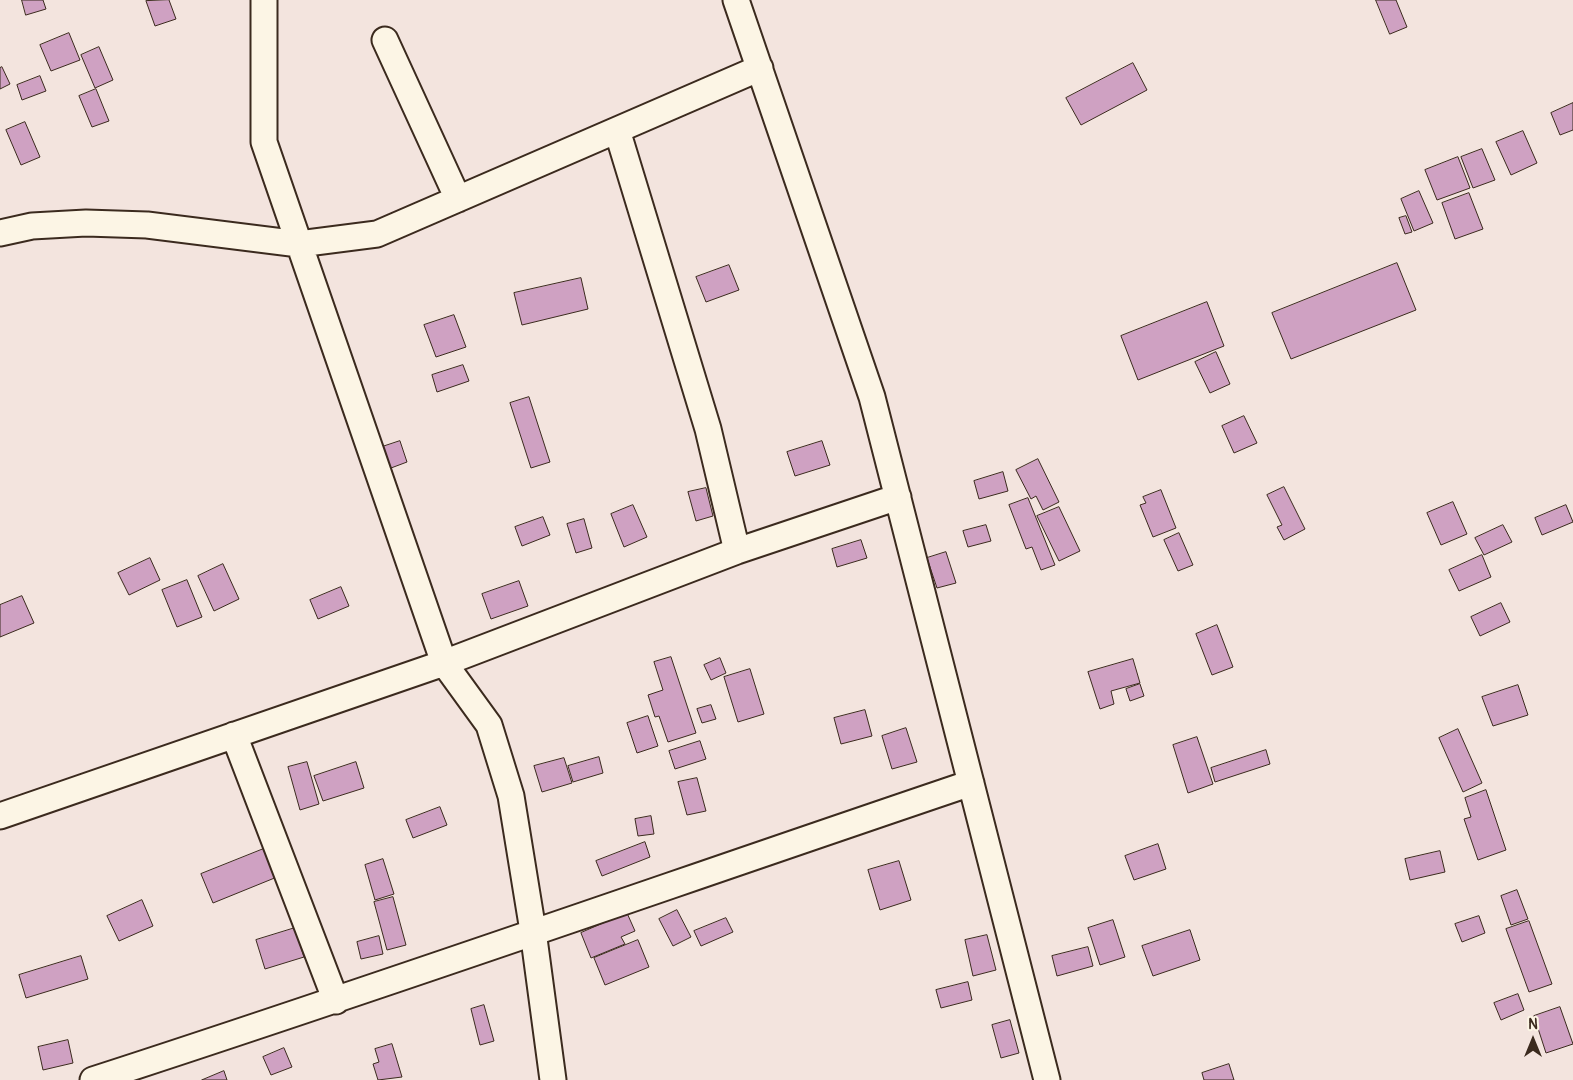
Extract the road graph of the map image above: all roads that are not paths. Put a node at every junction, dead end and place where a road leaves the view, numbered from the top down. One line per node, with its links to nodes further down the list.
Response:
1 (264, 0): 8 (street)
2 (736, 0): 4 (street)
3 (385, 40): 6 (street)
4 (760, 68): 5 (street); 9 (street)
5 (618, 130): 6 (street); 10 (street)
6 (458, 199): 8 (street)
7 (0, 233): 8 (street)
8 (299, 244): 11 (street)
9 (898, 497): 10 (street); 13 (street)
10 (737, 551): 11 (street)
11 (444, 663): 12 (street); 15 (street)
12 (234, 735): 14 (street); 16 (street)
13 (971, 783): 15 (street); 19 (street)
14 (0, 816)
15 (533, 931): 16 (street); 18 (street)
16 (336, 1001): 17 (street)
17 (93, 1080)
18 (553, 1080)
19 (1047, 1080)

